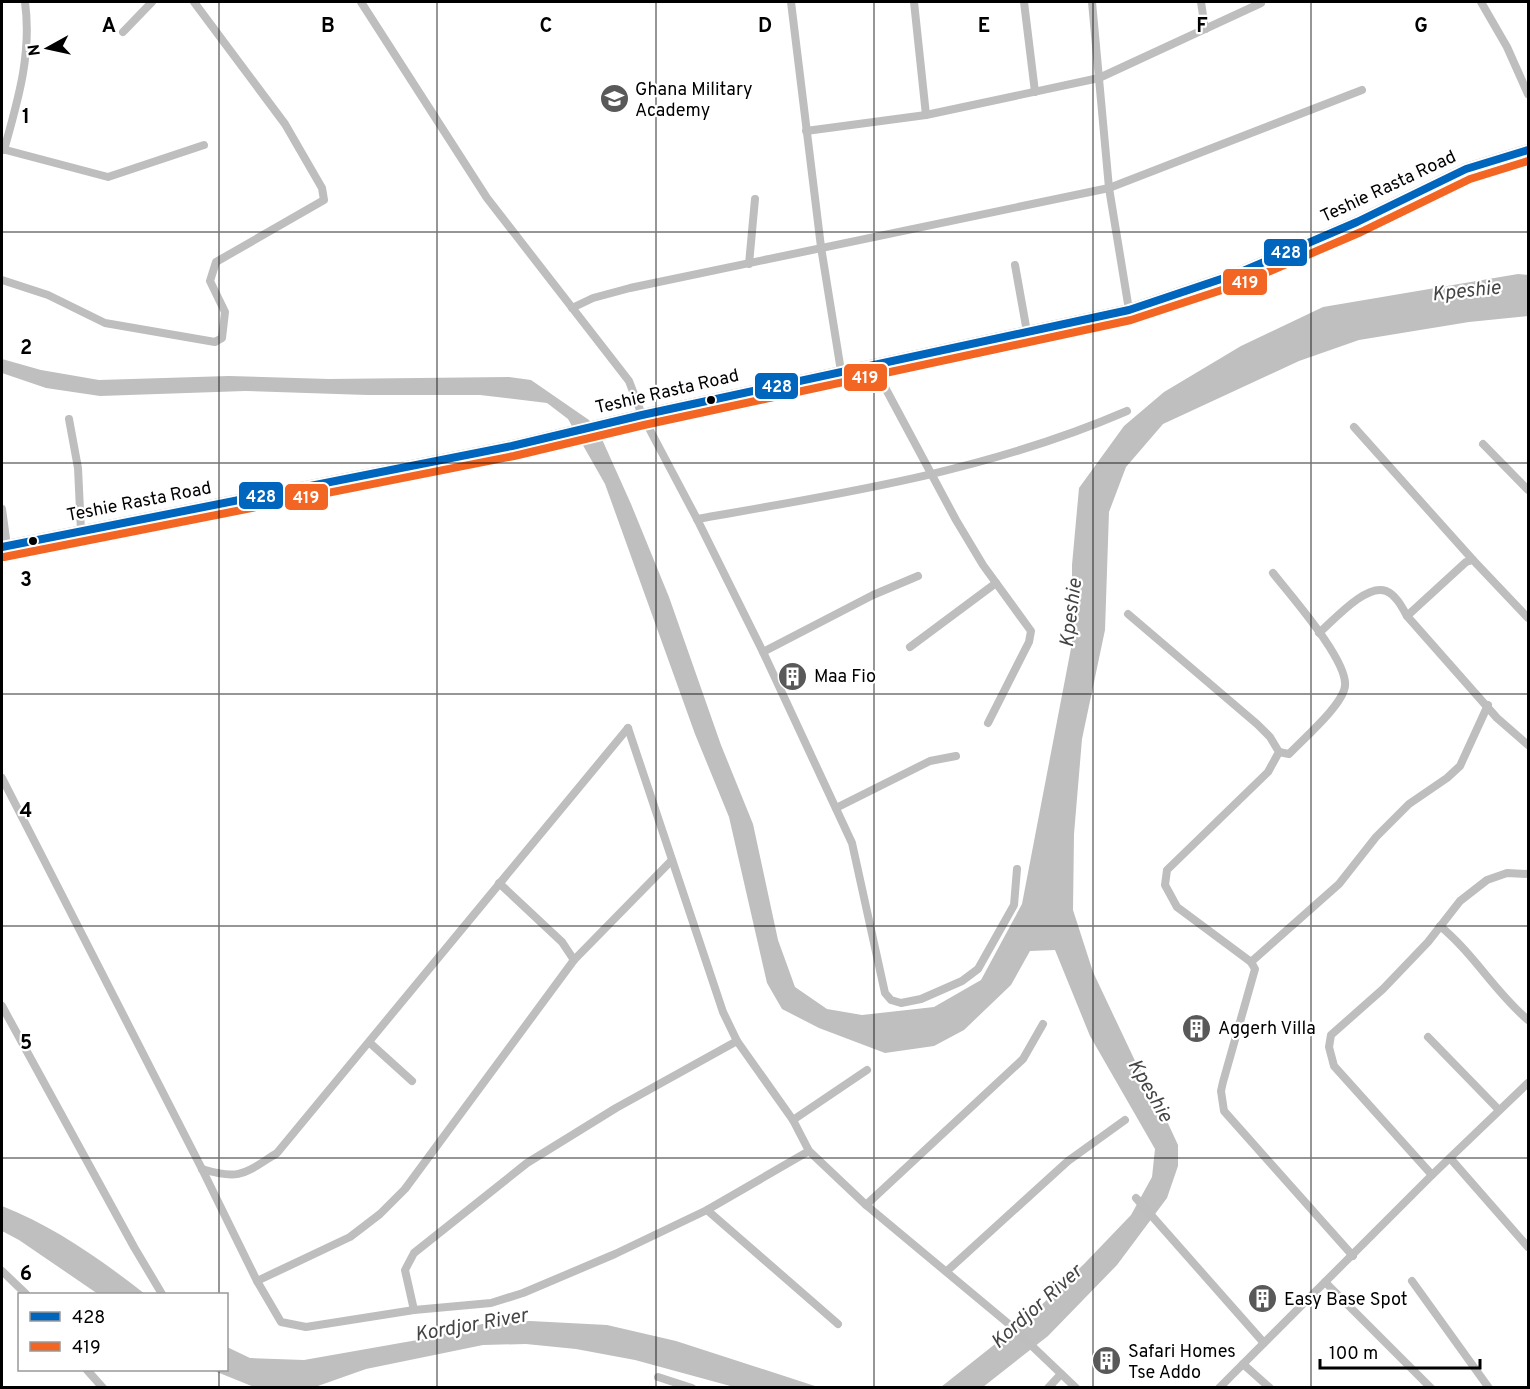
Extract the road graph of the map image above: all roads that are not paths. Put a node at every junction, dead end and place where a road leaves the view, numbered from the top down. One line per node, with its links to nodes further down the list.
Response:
1 (25, 2): 21 (street)
2 (152, 2): 13 (street)
3 (194, 2): 28 (street)
4 (361, 2): 29 (street)
5 (791, 2): 19 (street)
6 (914, 2): 18 (street)
7 (1024, 2): 16 (street)
8 (1092, 2): 14 (street)
9 (1201, 2): 12 (street)
10 (1481, 2): 17 (street)
11 (1261, 3): 12 (street)
12 (1205, 28): 14 (street)
13 (123, 32)
14 (1099, 78): 16 (street); 23 (street)
15 (1362, 90): 23 (street)
16 (1035, 93): 18 (street)
17 (1528, 94)
18 (926, 115): 19 (street)
19 (806, 131): 25 (street)
20 (204, 145): 21 (street)
21 (3, 150)
22 (1528, 150): 30 (main road, Teshie Rasta Road)
23 (1109, 188): 25 (street); 30 (street)
24 (755, 199): 26 (street)
25 (821, 247): 26 (street); 33 (street)
26 (749, 264): 29 (street)
27 (1015, 265): 31 (street)
28 (2, 280)
29 (572, 308): 35 (street)
30 (1129, 310): 31 (main road, Teshie Rasta Road)
31 (1027, 332): 32 (main road, Teshie Rasta Road)
32 (873, 365): 33 (main road, Teshie Rasta Road); 39 (street)
33 (841, 371): 35 (main road, Teshie Rasta Road)
34 (1127, 411): 39 (street)
35 (642, 415): 42 (street); 43 (main road, Teshie Rasta Road)
36 (69, 419): 43 (street)
37 (1354, 427): 45 (street)
38 (1483, 444): 40 (street)
39 (930, 475): 42 (street); 48 (street)
40 (1528, 490)
41 (2, 509): 44 (street)
42 (697, 519): 54 (street)
43 (81, 531): 44 (main road, Teshie Rasta Road)
44 (4, 546)
45 (1473, 560): 50 (street); 51 (street)
46 (1273, 573): 52 (street)
47 (918, 576): 54 (street)
48 (996, 583): 53 (street); 56 (street)
49 (1128, 614): 58 (street)
50 (1407, 616): 52 (street); 55 (street)
51 (1528, 618)
52 (1319, 633): 58 (street)
53 (910, 647)
54 (763, 652): 61 (street)
55 (1488, 705): 57 (street); 68 (street)
56 (988, 723)
57 (1528, 746)
58 (1279, 752): 68 (street)
59 (956, 756): 61 (street)
60 (2, 781): 83 (street)
61 (836, 808): 63 (street)
62 (672, 860): 65 (street); 67 (street); 73 (street)
63 (1017, 870)
64 (1528, 874): 66 (street)
65 (499, 883): 67 (street); 74 (street)
66 (1440, 926): 70 (street); 84 (street)
67 (574, 960): 92 (street)
68 (1251, 962): 89 (street)
69 (2, 1006): 96 (street)
70 (1528, 1020)
71 (1043, 1024): 86 (street)
72 (1428, 1036): 78 (street)
73 (737, 1041): 79 (street); 97 (street)
74 (370, 1043): 76 (street); 83 (street)
75 (867, 1070): 79 (street)
76 (412, 1082)
77 (1528, 1083): 78 (street)
78 (1498, 1110): 82 (street)
79 (793, 1120): 81 (street)
80 (1125, 1120): 91 (street)
81 (809, 1151): 86 (street); 87 (street)
82 (1450, 1158): 84 (street); 88 (street)
83 (202, 1169): 92 (street)
84 (1432, 1175): 89 (street)
85 (1136, 1198): 99 (street)
86 (866, 1204): 91 (street)
87 (707, 1210): 97 (street); 98 (street)
88 (1528, 1247)
89 (1353, 1256): 94 (street)
90 (2, 1271): 95 (street)
91 (947, 1271): 102 (street)
92 (257, 1281): 97 (street)
93 (1412, 1281): 111 (street)
94 (1325, 1282): 99 (street); 110 (street)
95 (25, 1293)
96 (161, 1293)
97 (414, 1310)
98 (838, 1324)
99 (1264, 1343): 100 (street)
100 (1243, 1364): 108 (street); 109 (street)
101 (88, 1371): 104 (street)
102 (1061, 1374): 106 (street); 107 (street)
103 (658, 1377): 105 (street)
104 (103, 1388)
105 (692, 1388)
106 (1048, 1388)
107 (1076, 1388)
108 (1219, 1388)
109 (1270, 1388)
110 (1431, 1388)
111 (1489, 1388)

